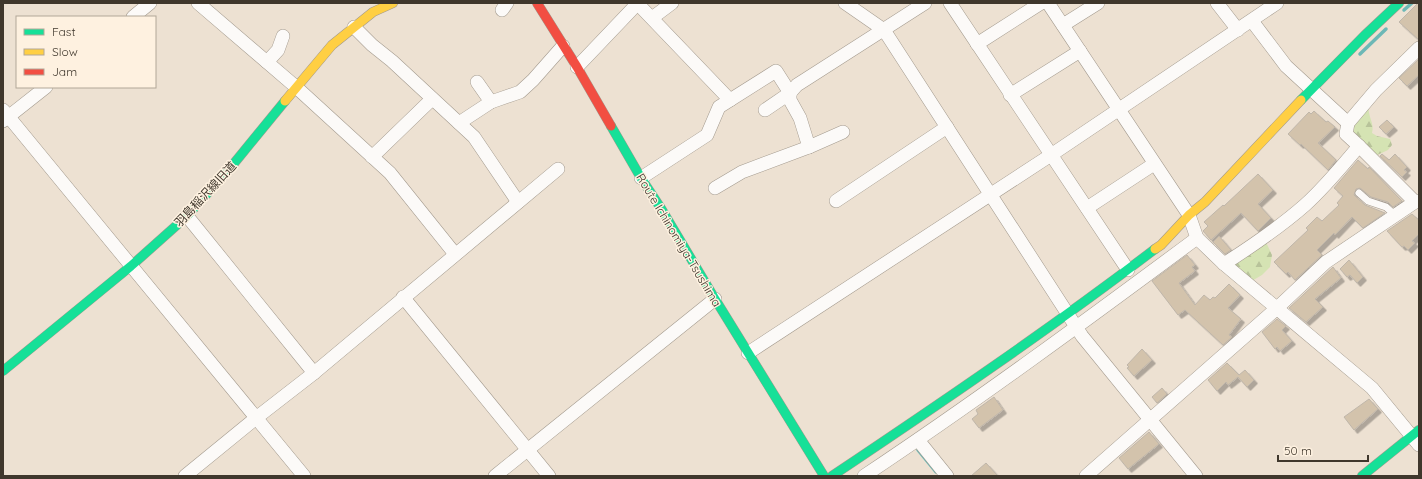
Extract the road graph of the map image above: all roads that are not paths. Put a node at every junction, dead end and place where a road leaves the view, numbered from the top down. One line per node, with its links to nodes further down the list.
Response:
1 (150, 3): 17 (street)
2 (198, 3): 29 (street)
3 (392, 3): 16 (street, 羽島稲沢線旧道)
4 (537, 3): 26 (street, Route Ichinomiya-Tsushima)
5 (638, 3): 18 (street); 30 (street)
6 (672, 3): 18 (street)
7 (845, 3): 22 (street)
8 (925, 3): 22 (street)
9 (950, 3): 25 (street)
10 (1041, 3): 25 (street)
11 (1048, 3): 20 (street)
12 (1098, 3): 20 (street)
13 (1217, 3): 23 (street)
14 (1278, 3): 19 (street)
15 (1399, 3): 34 (street)
16 (371, 8): 21 (street, 羽島稲沢線旧道)
17 (134, 16)
18 (652, 18): 38 (street)
19 (1252, 21): 23 (street); 34 (street)
20 (1063, 25): 28 (street)
21 (354, 27): 32 (street, 羽島稲沢線旧道); 37 (street)
22 (884, 30): 35 (street); 45 (street)
23 (1238, 30): 40 (street)
24 (283, 36): 29 (street)
25 (977, 44): 36 (street)
26 (564, 46): 30 (street, Route Ichinomiya-Tsushima); 39 (street)
27 (1418, 50): 44 (street)
28 (1080, 52): 36 (street); 40 (street)
29 (267, 62): 32 (street)
30 (576, 66): 53 (street, Route Ichinomiya-Tsushima)
31 (477, 82): 39 (street)
32 (296, 87): 50 (street); 62 (street, 羽島稲沢線旧道)
33 (45, 88): 42 (street)
34 (1311, 90): 44 (street); 63 (street)
35 (790, 93): 38 (street); 41 (street); 48 (street)
36 (1010, 95): 49 (street)
37 (432, 99): 43 (street); 50 (street)
38 (730, 100): 53 (street)
39 (491, 102): 43 (street)
40 (1119, 109): 49 (street); 51 (street)
41 (765, 110)
42 (5, 116): 67 (street)
43 (459, 123): 58 (street)
44 (1348, 123): 47 (street)
45 (946, 127): 56 (street); 57 (street)
46 (843, 132): 48 (street)
47 (1359, 146): 59 (street); 66 (street)
48 (809, 147): 54 (street)
49 (1051, 155): 56 (street); 60 (street)
50 (372, 157): 65 (street)
51 (1154, 164): 60 (street); 63 (street)
52 (558, 169): 58 (street)
53 (641, 178): 70 (street, Route Ichinomiya-Tsushima)
54 (715, 188)
55 (1359, 193): 61 (lane)
56 (990, 194): 72 (street); 74 (street)
57 (836, 200)
58 (518, 202): 65 (street)
59 (1417, 202): 61 (street)
60 (1087, 208): 68 (street)
61 (1395, 215): 71 (street)
62 (187, 216): 67 (street, 羽島稲沢線旧道); 76 (street)
63 (1189, 216): 64 (street); 68 (street)
64 (1197, 238): 66 (street); 73 (street)
65 (455, 254): 69 (street)
66 (1224, 264): 71 (street)
67 (131, 266): 75 (street, 羽島稲沢線旧道); 77 (street)
68 (1128, 270): 72 (street)
69 (403, 297): 76 (street); 81 (street)
70 (715, 299): 74 (street, Route Ichinomiya-Tsushima); 81 (street)
71 (1276, 309): 78 (street); 79 (street)
72 (1068, 314): 73 (street); 87 (street)
73 (1076, 327): 78 (street); 80 (street)
74 (748, 353): 86 (street, Route Ichinomiya-Tsushima)
75 (3, 371)
76 (314, 373): 77 (street)
77 (256, 418): 82 (street); 83 (street)
78 (1150, 420): 90 (street); 91 (street)
79 (1416, 437): 92 (street)
80 (918, 440): 88 (street); 89 (street)
81 (528, 449): 84 (street); 85 (street)
82 (185, 476)
83 (304, 476)
84 (495, 476)
85 (549, 476)
86 (824, 476)
87 (832, 476)
88 (864, 476)
89 (947, 476)
90 (1086, 476)
91 (1196, 476)
92 (1362, 476)

